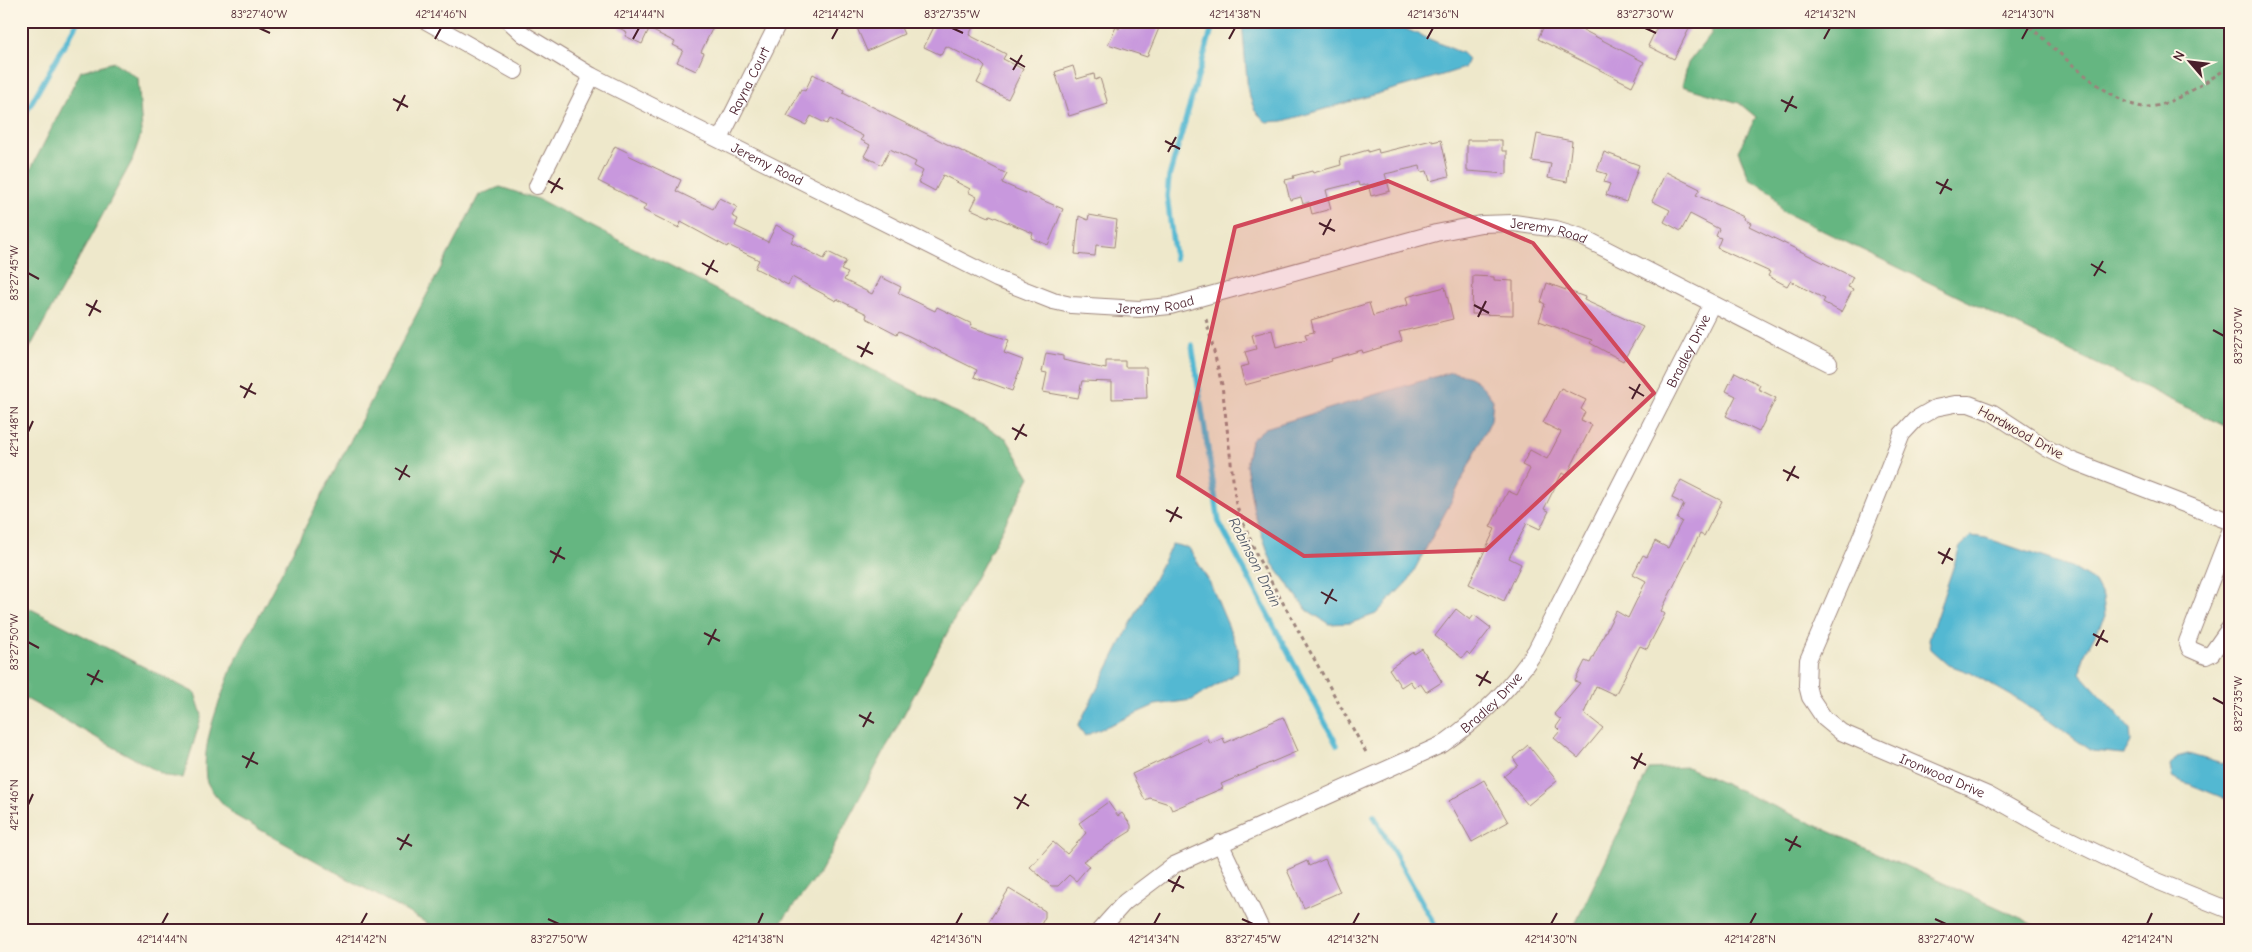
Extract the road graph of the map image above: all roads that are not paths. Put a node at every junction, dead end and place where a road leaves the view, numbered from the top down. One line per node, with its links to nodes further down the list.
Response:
1 (426, 21): 4 (street)
2 (509, 21): 5 (street, Jeremy Road)
3 (779, 21): 6 (street, Rayna Court)
4 (515, 71)
5 (592, 76): 6 (street, Jeremy Road); 7 (street)
6 (720, 140): 8 (street, Jeremy Road)
7 (537, 186)
8 (1712, 304): 9 (street, Jeremy Road); 14 (street, Bradley Drive)
9 (1829, 363)
10 (2231, 522): 12 (street, Hardwood Drive)
11 (2231, 528): 13 (street)
12 (1857, 547): 15 (street, Ironwood Drive)
13 (2231, 626)
14 (1220, 843): 16 (street, Bradley Drive); 17 (street)
15 (2231, 910)
16 (1099, 931)
17 (1262, 931)

